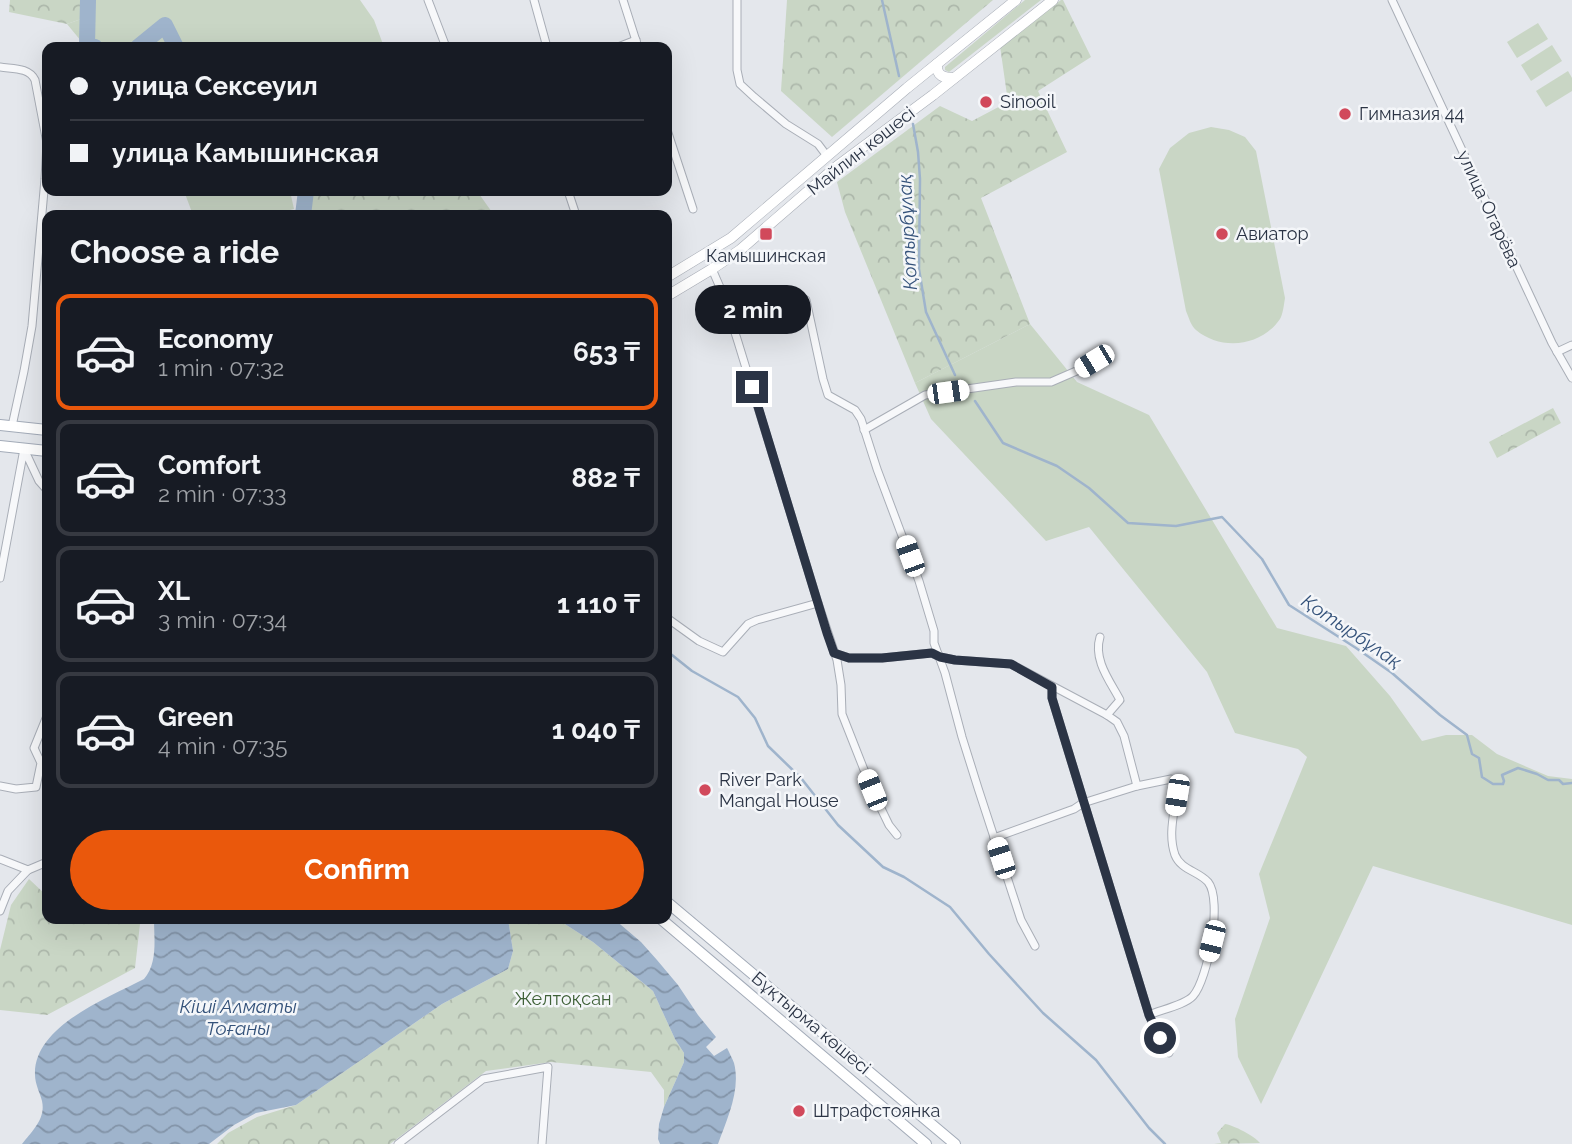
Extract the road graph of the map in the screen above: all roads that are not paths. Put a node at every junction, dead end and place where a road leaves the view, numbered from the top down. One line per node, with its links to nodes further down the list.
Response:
1 (429, 0): 8 (street)
2 (534, 0): 9 (street)
3 (623, 0): 10 (street)
4 (737, 0): 16 (street)
5 (1016, 0): 11 (main road, Майлин көшесі)
6 (1052, 0): 13 (main road, Майлин көшесі)
7 (1392, 0): 24 (street, улица Огарёва)
8 (444, 42)
9 (546, 42)
10 (636, 42)
11 (937, 64): 13 (main road); 16 (main road, Майлин көшесі)
12 (0, 67): 14 (street)
13 (954, 78): 19 (main road, Майлин көшесі)
14 (42, 120)
15 (672, 146): 18 (street)
16 (827, 156): 20 (main road, Майлин көшесі)
17 (43, 196): 27 (street)
18 (692, 209)
19 (712, 269): 21 (main road, Майлин көшесі); 22 (street)
20 (672, 274)
21 (672, 293)
22 (732, 323): 29 (street); 36 (street)
23 (1572, 345): 24 (street)
24 (1557, 352): 26 (street, улица Огарёва)
25 (1107, 354): 29 (street)
26 (1572, 378)
27 (6, 425): 28 (main road)
28 (42, 429)
29 (864, 430): 40 (street)
30 (0, 446): 31 (main road)
31 (24, 449): 32 (main road); 33 (street); 34 (street)
32 (42, 451)
33 (42, 484)
34 (3, 544): 35 (street)
35 (0, 578)
36 (818, 603): 37 (street); 39 (street)
37 (672, 622)
38 (1100, 637): 42 (street)
39 (834, 653): 40 (street); 47 (street)
40 (940, 657): 41 (street); 48 (street)
41 (1052, 687): 42 (street); 46 (street)
42 (1107, 715): 45 (street)
43 (42, 728): 44 (street)
44 (0, 786)
45 (1137, 786): 46 (street); 56 (street)
46 (1083, 803): 48 (street); 56 (street)
47 (897, 835)
48 (994, 838): 55 (street)
49 (0, 859): 51 (street)
50 (42, 864): 51 (street)
51 (28, 870): 53 (street)
52 (672, 906): 61 (main road, Бұқтырма көшесі)
53 (0, 911)
54 (667, 924): 60 (main road, Бұқтырма көшесі)
55 (1035, 946)
56 (1149, 1015): 57 (street)
57 (1169, 1053)
58 (398, 1144): 59 (street)
59 (542, 1144)
60 (926, 1144)
61 (955, 1144)

